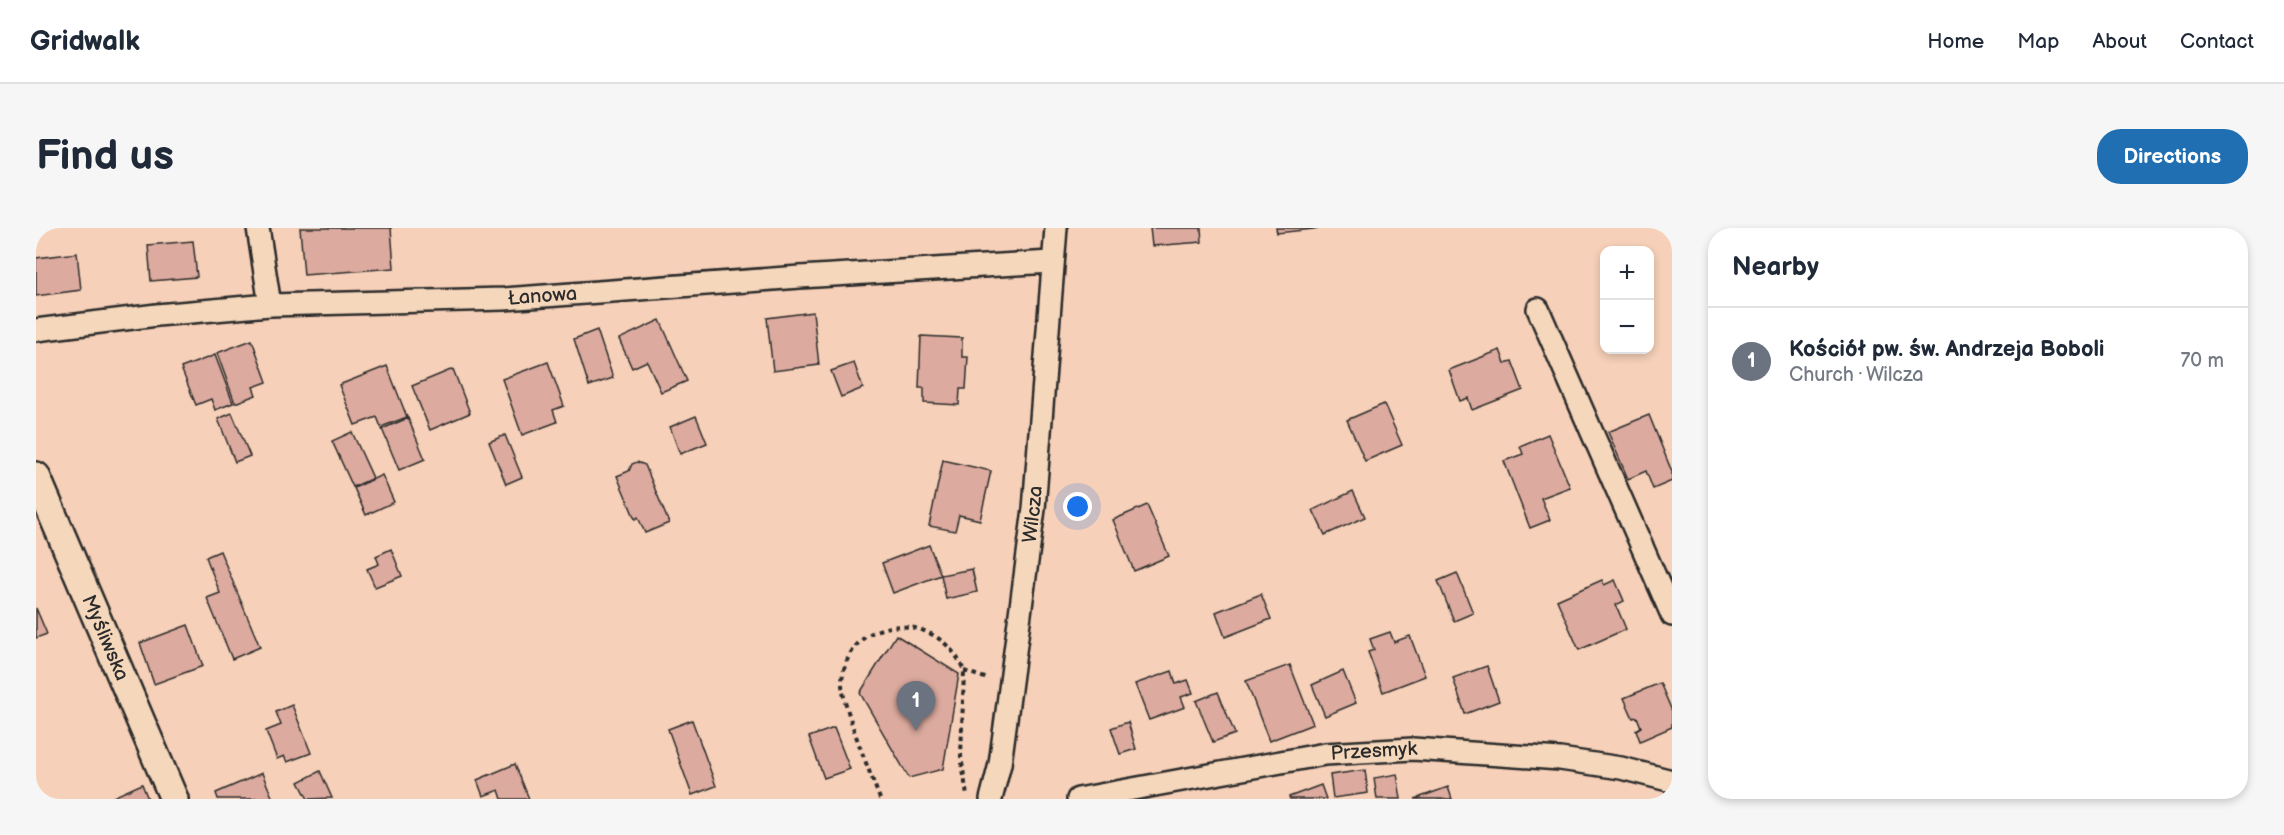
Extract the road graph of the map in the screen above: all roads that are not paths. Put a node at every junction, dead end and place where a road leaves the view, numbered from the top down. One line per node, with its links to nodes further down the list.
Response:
1 (258, 228): 4 (street)
2 (1056, 228): 3 (street, Wilcza)
3 (1051, 262): 4 (street, Łanowa); 11 (street, Wilcza)
4 (270, 305): 6 (street, Łanowa)
5 (1538, 309): 8 (street)
6 (36, 330)
7 (36, 476): 10 (street, Myśliwska)
8 (1672, 615)
9 (1672, 781): 12 (street, Przesmyk)
10 (174, 799)
11 (991, 799)
12 (1078, 799)

